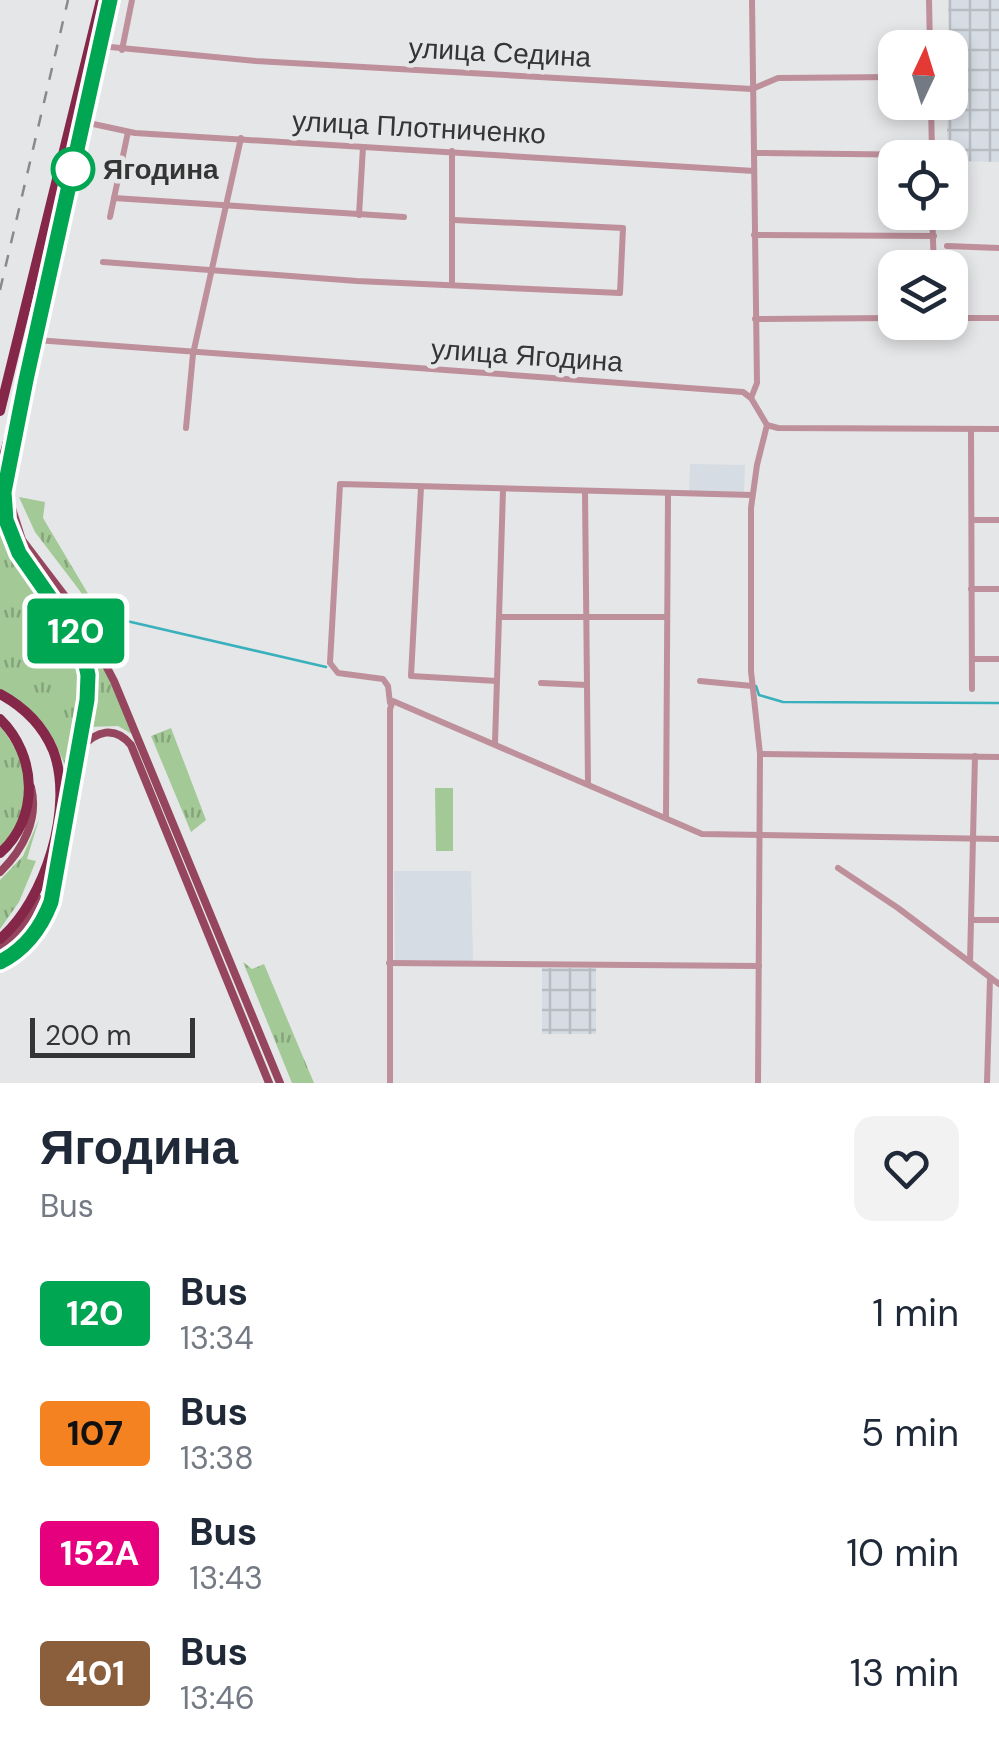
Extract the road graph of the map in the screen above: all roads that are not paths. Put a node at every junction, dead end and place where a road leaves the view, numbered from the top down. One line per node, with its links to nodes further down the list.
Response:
1 (101, 0): 22 (highway)
2 (110, 0): 7 (highway)
3 (132, 0): 8 (street)
4 (752, 0): 10 (street)
5 (929, 0): 6 (street)
6 (930, 30)
7 (100, 46): 8 (street, улица Седина); 11 (highway)
8 (122, 50): 10 (street, улица Седина)
9 (878, 77): 10 (street, улица Седина)
10 (752, 89): 16 (street)
11 (83, 122): 12 (street, улица Плотниченко); 25 (highway)
12 (128, 132): 13 (street, улица Плотниченко); 19 (street)
13 (241, 138): 14 (street, улица Плотниченко); 20 (street)
14 (362, 147): 15 (street, улица Плотниченко); 21 (street)
15 (452, 151): 18 (street, улица Плотниченко); 26 (street)
16 (754, 153): 17 (street); 18 (street)
17 (878, 155)
18 (754, 171): 28 (street)
19 (114, 198): 20 (street); 23 (street)
20 (227, 208): 21 (street); 34 (street)
21 (359, 215): 24 (street)
22 (48, 216): 25 (highway); 44 (highway)
23 (110, 217)
24 (404, 218)
25 (62, 220): 40 (highway)
26 (454, 220): 35 (street); 35 (street)
27 (934, 230): 29 (street)
28 (754, 235): 29 (street); 39 (street)
29 (934, 236): 32 (street)
30 (946, 246): 31 (street)
31 (999, 248)
32 (934, 250)
33 (103, 262): 34 (street)
34 (210, 272): 35 (street); 41 (street)
35 (452, 283)
36 (878, 318): 39 (street)
37 (968, 318): 38 (street)
38 (999, 318)
39 (755, 319): 43 (street)
40 (36, 340): 41 (street, улица Ягодина); 42 (highway)
41 (192, 354): 43 (street, улица Ягодина); 46 (street)
42 (26, 380): 49 (main road); 50 (highway)
43 (751, 398): 45 (street)
44 (0, 411)
45 (768, 425): 47 (street); 55 (street)
46 (186, 428)
47 (971, 429): 48 (street); 56 (street)
48 (999, 429)
49 (10, 461): 75 (main road); 80 (main road)
50 (0, 471)
51 (421, 488): 52 (street); 65 (street); 72 (street)
52 (503, 491): 53 (street); 60 (street)
53 (585, 491): 54 (street); 61 (street)
54 (668, 494): 55 (street); 62 (street)
55 (752, 496): 69 (street)
56 (972, 520): 57 (street); 58 (street)
57 (999, 520)
58 (971, 589): 59 (street); 63 (street)
59 (999, 590)
60 (499, 616): 61 (street); 65 (street)
61 (586, 617): 62 (street); 68 (street)
62 (668, 618): 83 (street)
63 (972, 659): 64 (street); 70 (street)
64 (999, 659)
65 (497, 681): 74 (street)
66 (700, 681): 69 (street)
67 (540, 683): 68 (street)
68 (587, 685): 81 (street)
69 (752, 686): 76 (street)
70 (972, 689)
71 (0, 694): 90 (highway)
72 (392, 702): 74 (street); 97 (street)
73 (0, 719): 79 (highway)
74 (495, 744): 81 (street)
75 (78, 752): 82 (main road); 95 (main road)
76 (760, 754): 77 (street); 84 (street)
77 (975, 756): 78 (street); 85 (street)
78 (999, 756)
79 (30, 782): 87 (highway); 89 (main road)
80 (158, 782): 82 (main road); 102 (main road)
81 (588, 784): 83 (street)
82 (149, 788): 101 (main road)
83 (666, 818): 84 (street)
84 (760, 835): 85 (street); 98 (street)
85 (975, 839): 86 (street); 91 (street)
86 (999, 839)
87 (0, 853)
88 (838, 868): 96 (street)
89 (0, 872)
90 (41, 885): 93 (highway); 94 (main road)
91 (972, 920): 92 (street); 96 (street)
92 (999, 920)
93 (0, 938)
94 (0, 950)
95 (0, 962)
96 (970, 962): 99 (street)
97 (389, 963): 98 (street); 103 (street)
98 (759, 966): 104 (street)
99 (990, 977): 100 (street); 105 (street)
100 (999, 984)
101 (269, 1083)
102 (280, 1083)
103 (390, 1083)
104 (758, 1083)
105 (987, 1083)

